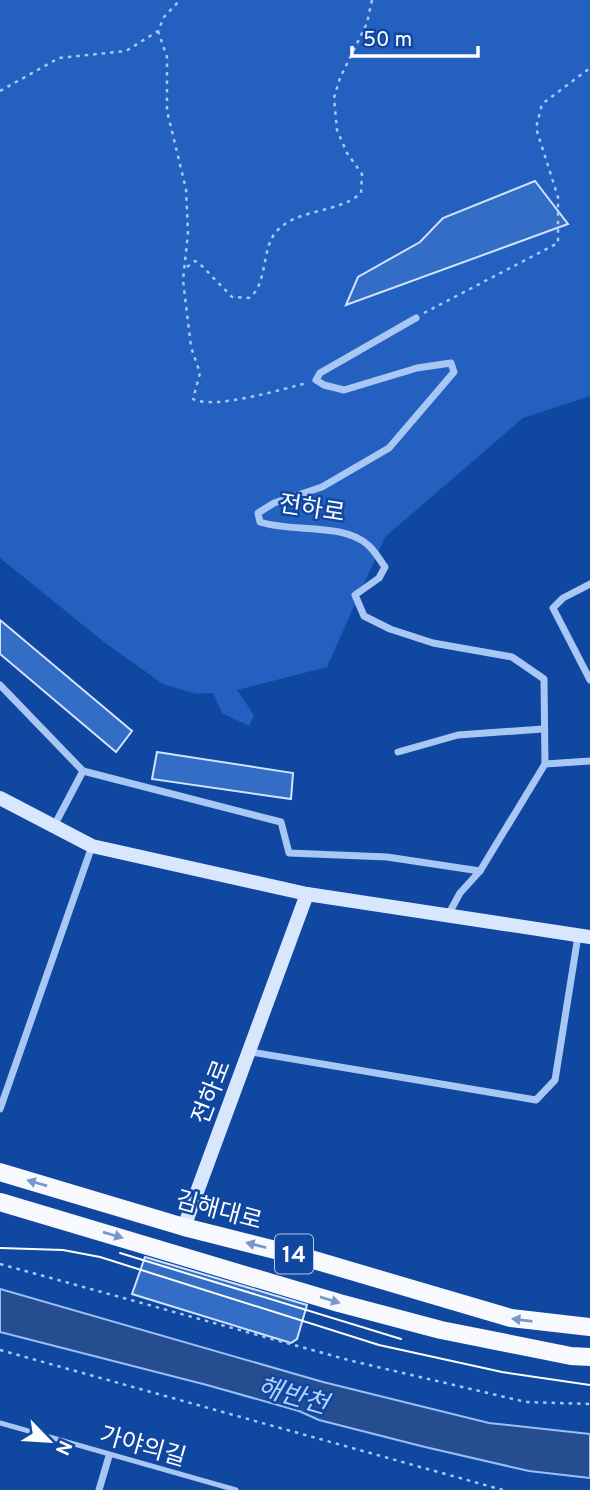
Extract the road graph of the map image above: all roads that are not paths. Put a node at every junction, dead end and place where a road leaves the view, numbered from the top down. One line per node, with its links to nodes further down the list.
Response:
1 (416, 318): 5 (street, 전하로)
2 (590, 584): 3 (street)
3 (590, 680)
4 (0, 685): 9 (street)
5 (542, 729): 6 (street); 8 (street, 전하로)
6 (398, 752)
7 (590, 761): 8 (street)
8 (545, 764): 13 (street)
9 (83, 771): 11 (street); 13 (street)
10 (0, 798): 11 (main road)
11 (53, 828): 12 (main road)
12 (92, 846): 14 (main road); 18 (street)
13 (480, 871): 15 (street)
14 (307, 894): 15 (main road); 17 (main road, 전하로)
15 (446, 917): 16 (main road)
16 (584, 937): 17 (street)
17 (251, 1052): 21 (main road, 전하로)
18 (0, 1109)
19 (0, 1172): 21 (main road, 김해대로 / 14, one-way to 19)
20 (0, 1202): 23 (main road, one-way to 23)
21 (184, 1227): 22 (main road, 김해대로 / 14, one-way to 21)
22 (590, 1327)
23 (590, 1357)
24 (0, 1423): 25 (lane, 가야의길)
25 (109, 1456): 26 (street); 27 (lane, 가야의길)
26 (99, 1490)
27 (236, 1490)

